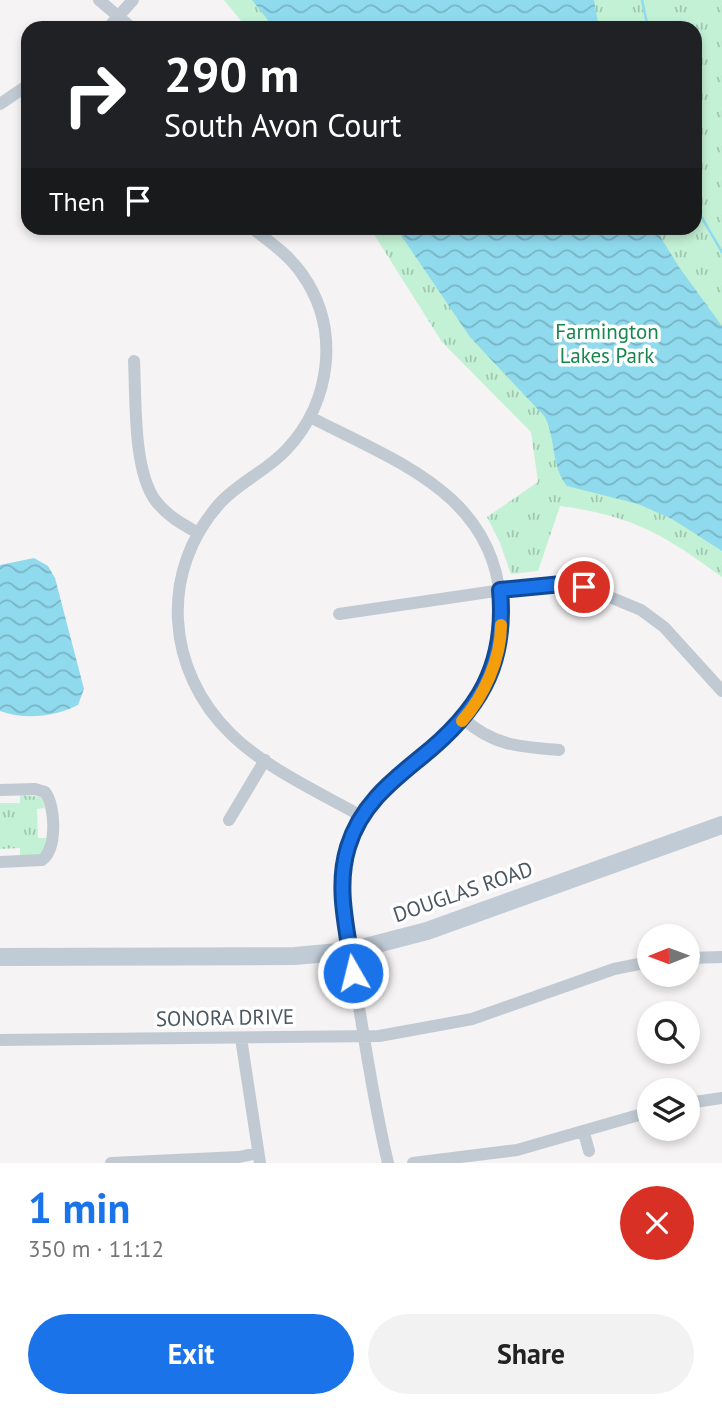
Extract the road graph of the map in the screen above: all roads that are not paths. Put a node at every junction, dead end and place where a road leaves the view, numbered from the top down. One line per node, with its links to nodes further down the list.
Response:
1 (99, 0): 3 (street)
2 (133, 0): 3 (street)
3 (119, 18): 4 (street); 5 (street)
4 (116, 21)
5 (123, 21)
6 (21, 90): 7 (street)
7 (0, 104)
8 (261, 235): 10 (street)
9 (134, 361): 11 (street)
10 (312, 418): 11 (street); 12 (street)
11 (198, 533): 17 (street)
12 (500, 590): 13 (street); 14 (street); 15 (street)
13 (339, 614)
14 (722, 691)
15 (464, 719): 16 (street); 19 (street)
16 (559, 750)
17 (265, 760): 19 (street); 20 (street)
18 (0, 790): 22 (street)
19 (361, 816): 23 (street)
20 (229, 820)
21 (722, 825): 23 (street, DOUGLAS ROAD)
22 (0, 862)
23 (350, 951): 24 (street, DOUGLAS ROAD); 28 (street)
24 (0, 957)
25 (700, 957): 26 (street)
26 (722, 957)
27 (637, 965): 28 (street, SONORA DRIVE)
28 (363, 1035): 29 (street, SONORA DRIVE); 38 (street)
29 (241, 1038): 30 (street, SONORA DRIVE); 36 (street)
30 (0, 1040)
31 (722, 1098): 32 (street)
32 (700, 1101)
33 (637, 1116): 34 (street)
34 (584, 1133): 35 (street); 39 (street)
35 (589, 1151)
36 (259, 1158): 37 (street)
37 (111, 1163)
38 (388, 1163)
39 (414, 1163)

